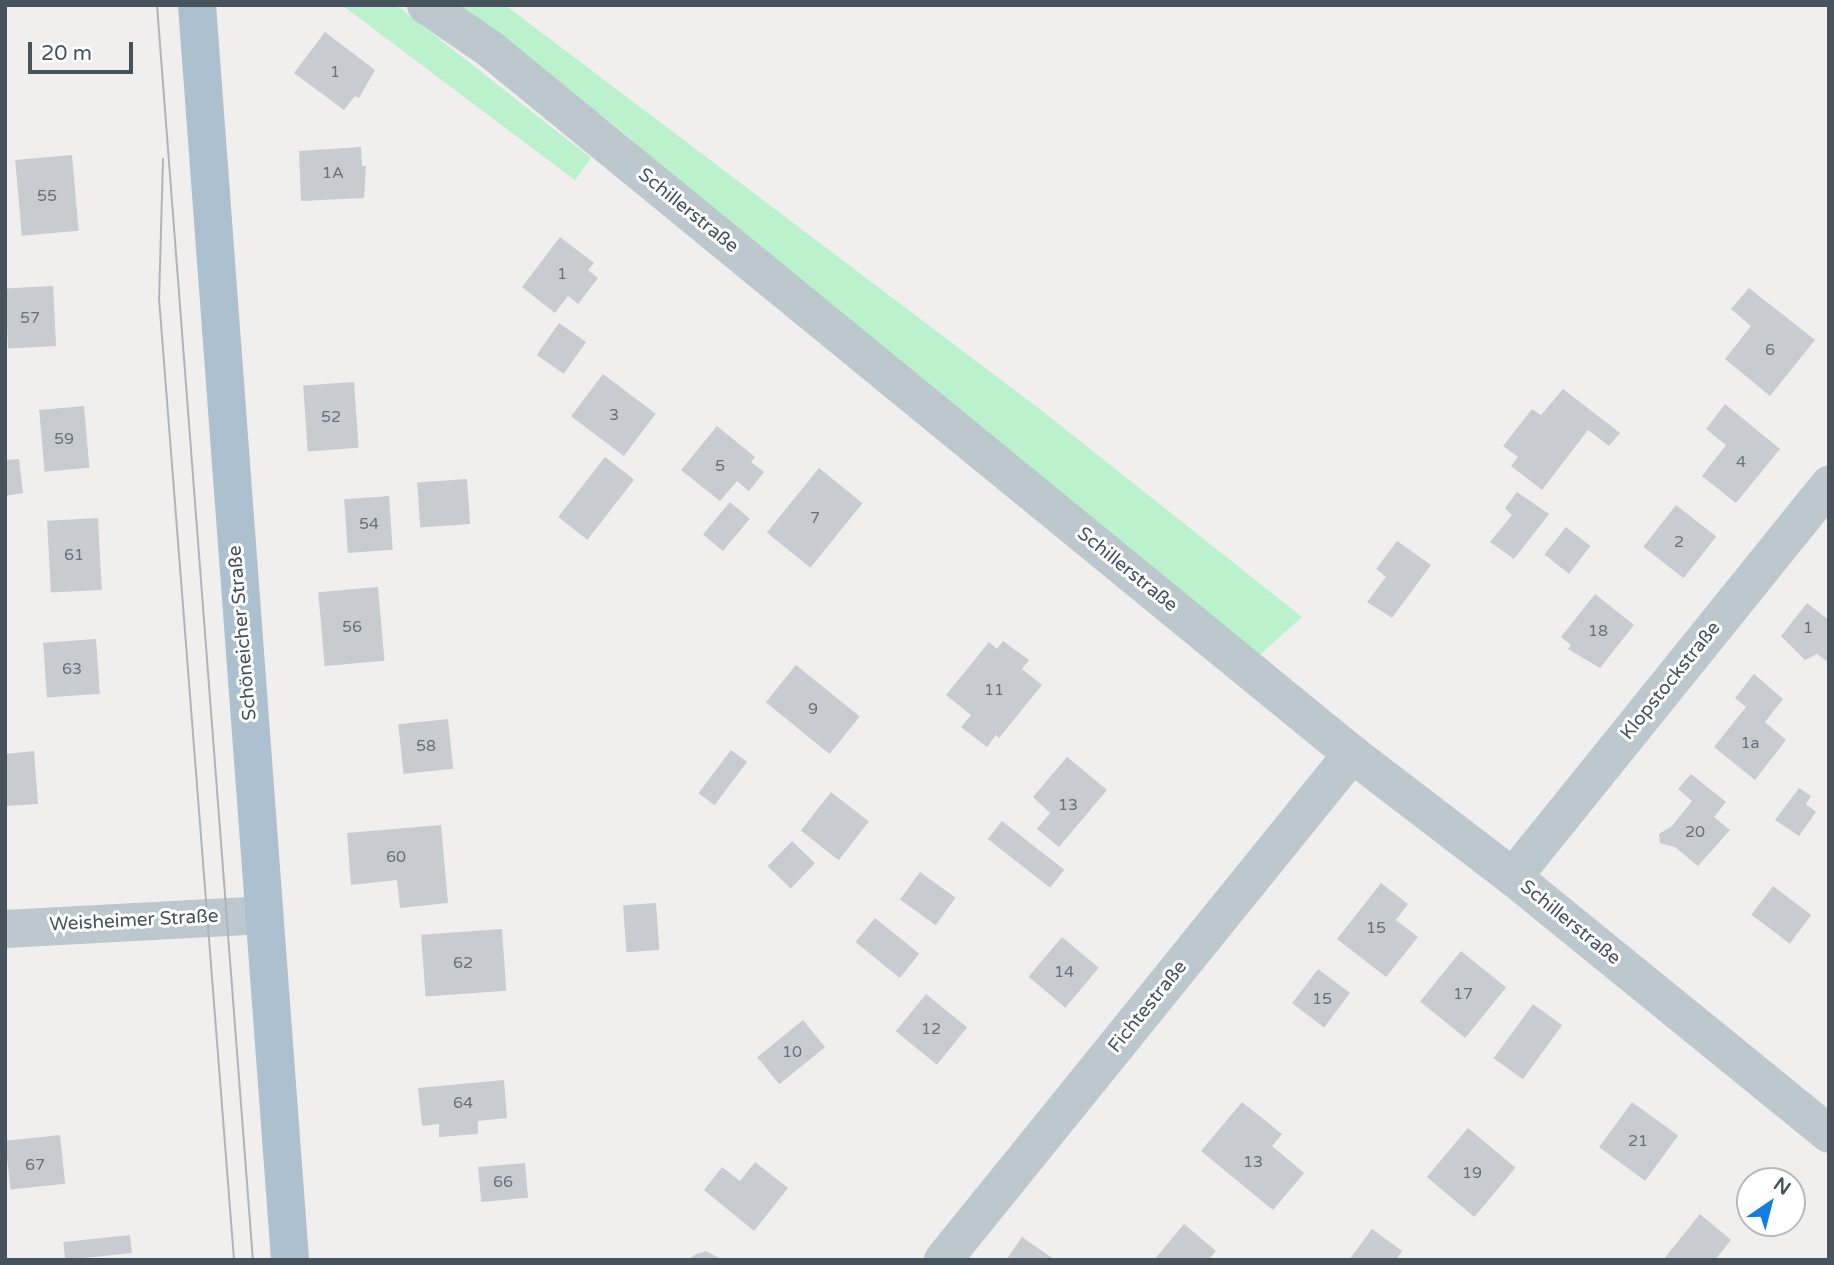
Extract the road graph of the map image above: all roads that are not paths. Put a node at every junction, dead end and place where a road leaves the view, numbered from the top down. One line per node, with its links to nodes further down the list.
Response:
1 (197, 5): 6 (main road, Schöneicher Straße)
2 (426, 5): 4 (street, Schillerstraße)
3 (1829, 485): 5 (street, Klopstockstraße)
4 (1352, 754): 5 (street, Schillerstraße); 10 (street, Fichtestraße)
5 (1513, 877): 8 (street, Schillerstraße)
6 (264, 915): 7 (street, Weisheimer Straße); 9 (main road, Schöneicher Straße)
7 (5, 929)
8 (1829, 1134)
9 (290, 1260)
10 (943, 1260)

